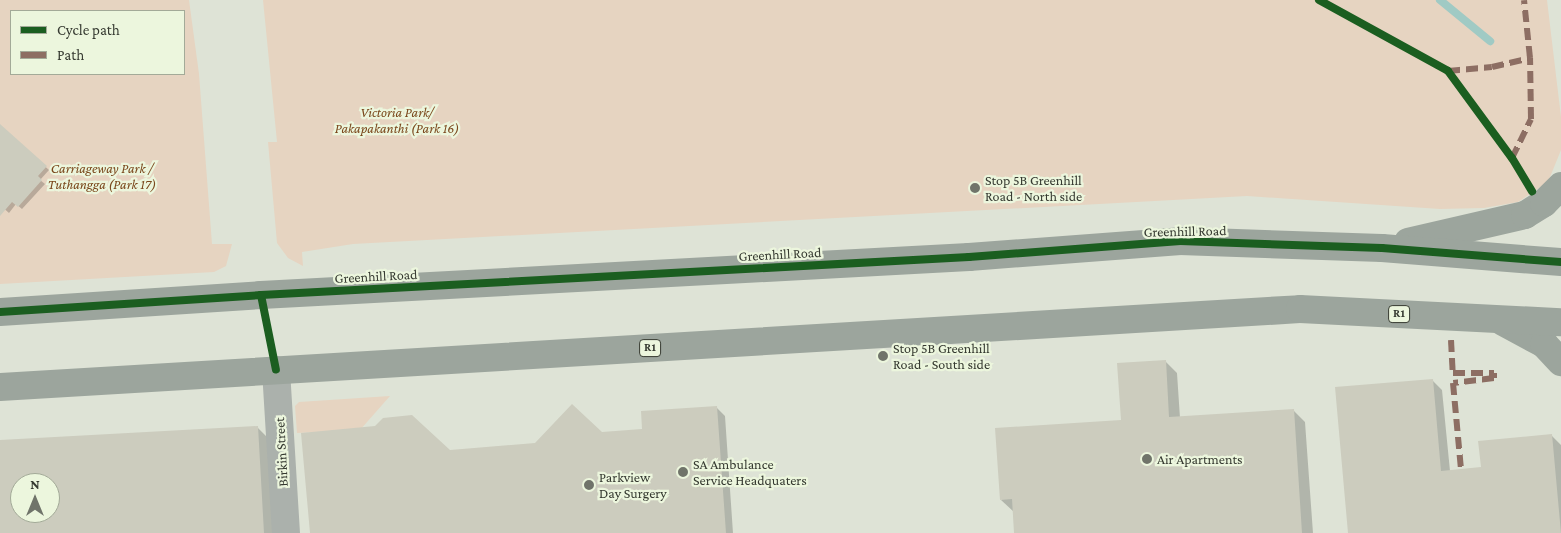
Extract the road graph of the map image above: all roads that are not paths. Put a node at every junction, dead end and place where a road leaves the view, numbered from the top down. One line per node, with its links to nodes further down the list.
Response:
1 (1561, 186): 2 (highway)
2 (1382, 248): 3 (highway, Greenhill Road); 4 (highway, Greenhill Road)
3 (1561, 262)
4 (0, 312)
5 (1498, 320): 6 (highway, R1); 7 (highway); 8 (highway, R1)
6 (1561, 322)
7 (1561, 362)
8 (276, 370): 9 (highway, R1); 10 (street, Birkin Street)
9 (0, 387)
10 (286, 533)

